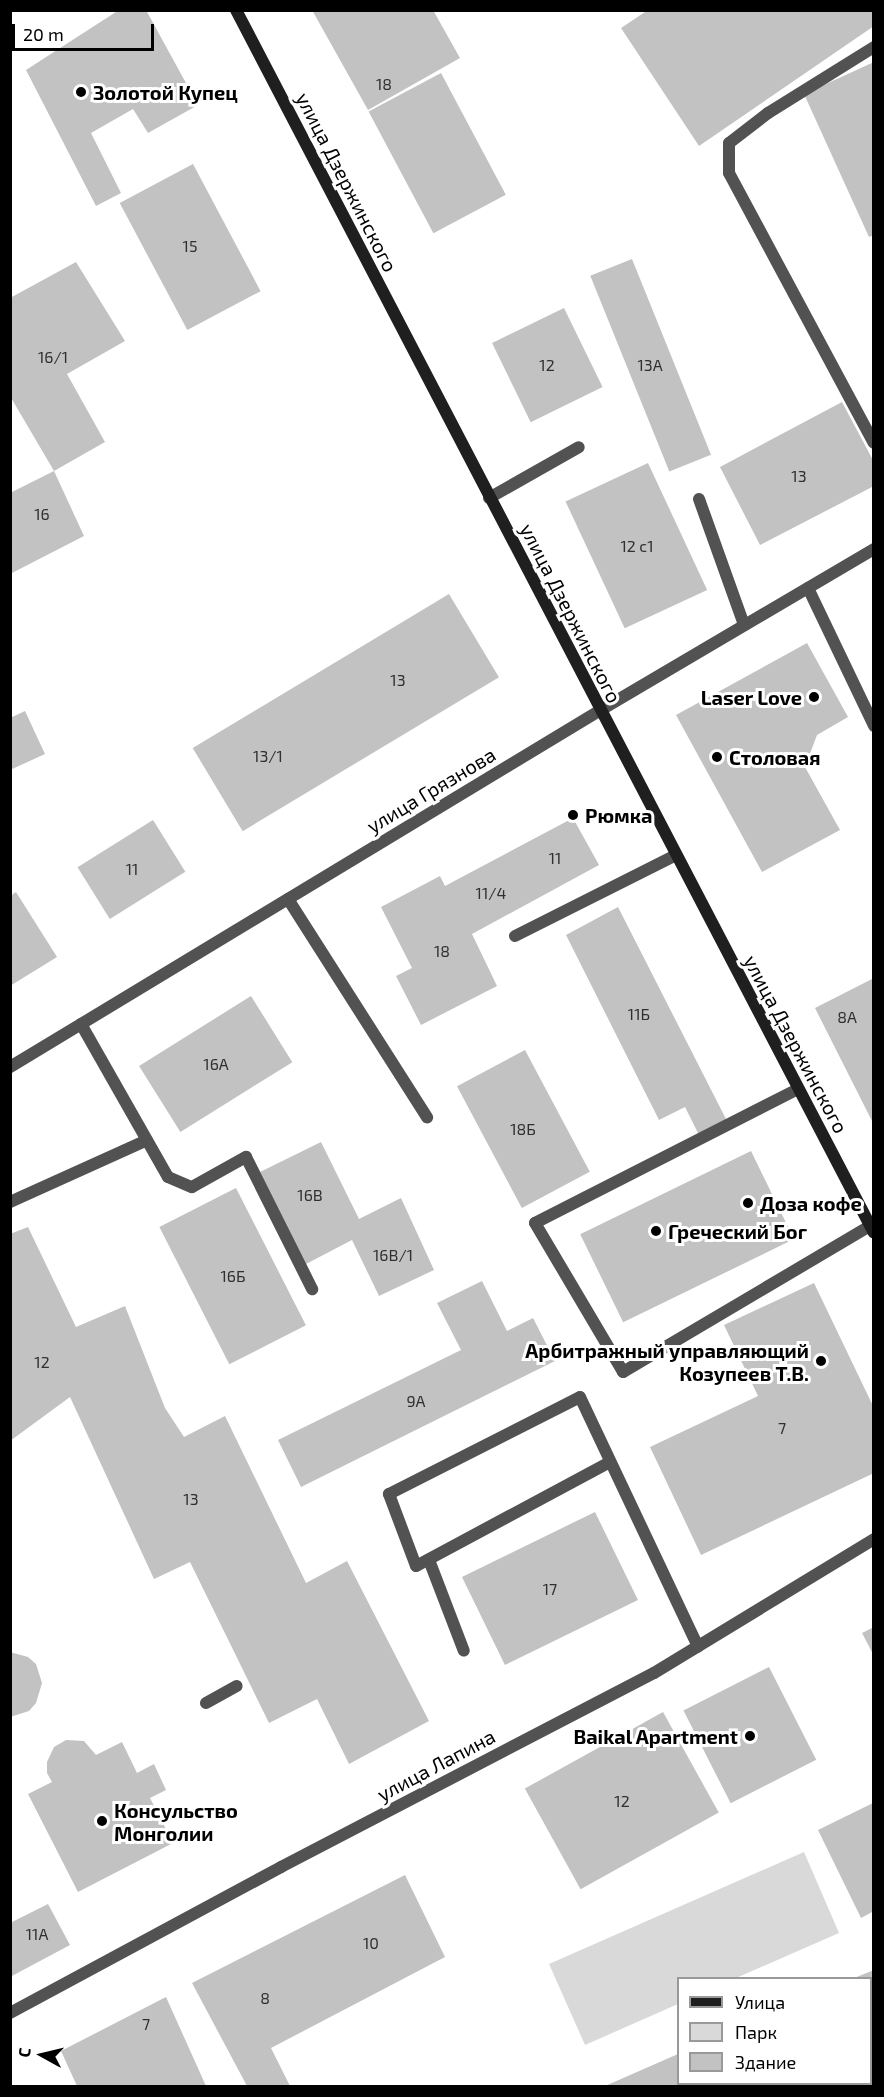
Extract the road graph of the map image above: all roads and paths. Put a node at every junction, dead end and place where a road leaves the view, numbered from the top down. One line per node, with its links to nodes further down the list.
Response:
1 (236, 10): 5 (main road, улица Дзержинского)
2 (873, 47): 3 (street)
3 (873, 443)
4 (579, 447): 5 (street)
5 (489, 498): 10 (main road, улица Дзержинского)
6 (699, 499): 9 (street)
7 (872, 553): 8 (street, улица Грязнова)
8 (808, 588): 9 (street, улица Грязнова); 11 (street)
9 (744, 625): 10 (street, улица Грязнова)
10 (599, 711): 12 (main road, улица Дзержинского); 13 (street, улица Грязнова)
11 (873, 726)
12 (676, 855): 14 (street); 17 (main road, улица Дзержинского)
13 (288, 899): 15 (street, улица Грязнова); 18 (street)
14 (515, 936)
15 (81, 1024): 16 (street, улица Грязнова); 19 (street)
16 (10, 1067)
17 (798, 1089): 21 (main road, улица Дзержинского); 21 (street)
18 (427, 1117)
19 (147, 1140): 20 (street); 22 (street)
20 (10, 1202)
21 (872, 1229)
22 (312, 1289)
23 (610, 1462): 25 (street); 25 (street); 26 (street)
24 (873, 1539): 26 (street, улица Лапина)
25 (429, 1560): 27 (street)
26 (698, 1647): 30 (street, улица Лапина)
27 (464, 1651)
28 (237, 1686): 29 (street)
29 (206, 1702)
30 (10, 2013)

